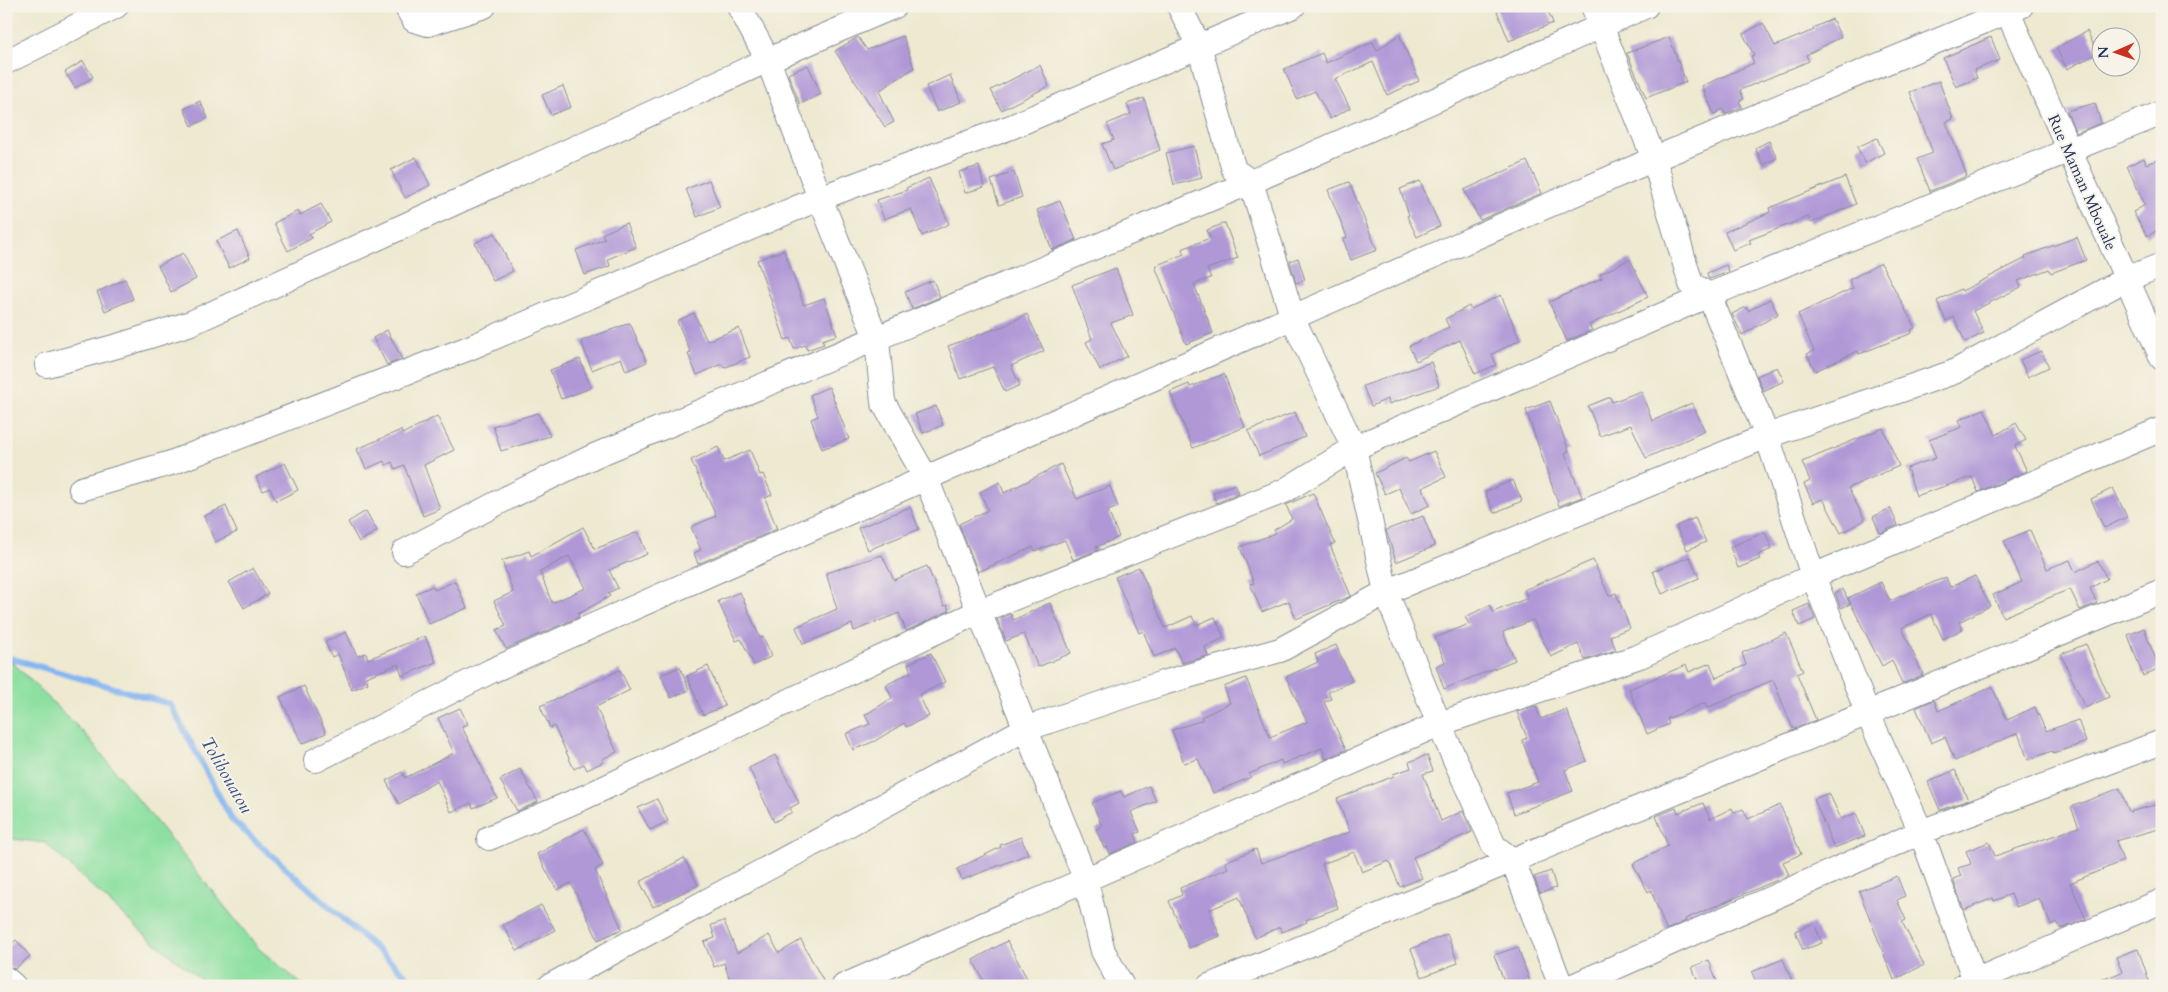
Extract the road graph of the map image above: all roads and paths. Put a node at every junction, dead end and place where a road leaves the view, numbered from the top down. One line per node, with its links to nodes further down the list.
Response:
1 (116, 6): 13 (street)
2 (406, 6): 3 (street)
3 (484, 6)
4 (739, 6): 12 (street)
5 (895, 6): 12 (street)
6 (1179, 6): 11 (street)
7 (1293, 6): 11 (street)
8 (1646, 6): 10 (street)
9 (2011, 8): 15 (street, Rue Maman Mbouale); 16 (street)
10 (1597, 16): 16 (street); 17 (street)
11 (1199, 46): 17 (street); 18 (street)
12 (768, 60): 18 (street); 25 (street)
13 (6, 62)
14 (2162, 113): 15 (street)
15 (2069, 149): 20 (street, Rue Maman Mbouale); 21 (street)
16 (1654, 159): 21 (street); 22 (street)
17 (1251, 182): 22 (street); 23 (street)
18 (820, 198): 23 (street); 30 (street)
19 (2162, 265): 20 (street)
20 (2126, 279): 24 (street, Rue Maman Mbouale); 27 (street)
21 (1709, 295): 27 (street); 28 (street)
22 (1292, 319): 28 (street); 29 (street)
23 (877, 340): 29 (street); 31 (street)
24 (2162, 358)
25 (47, 364)
26 (2162, 429): 32 (street)
27 (1768, 436): 32 (street); 34 (street)
28 (1354, 448): 34 (street); 35 (street)
29 (926, 478): 35 (street); 40 (street)
30 (81, 489)
31 (404, 552)
32 (1813, 576): 36 (street); 37 (street)
33 (2162, 591): 36 (street)
34 (1386, 592): 37 (street); 38 (street)
35 (978, 612): 38 (street); 42 (street)
36 (1868, 714): 41 (street); 43 (street)
37 (1439, 724): 43 (street); 44 (street)
38 (1025, 729): 44 (street); 49 (street)
39 (2162, 742): 41 (street)
40 (316, 760)
41 (1921, 832): 47 (street); 54 (street)
42 (489, 838)
43 (1512, 861): 52 (street); 53 (street)
44 (1085, 878): 50 (street); 51 (street)
45 (2162, 901): 47 (street)
46 (6, 979): 48 (street)
47 (1972, 984)
48 (14, 986)
49 (550, 986)
50 (844, 986)
51 (1122, 986)
52 (1210, 986)
53 (1561, 986)
54 (1573, 986)

